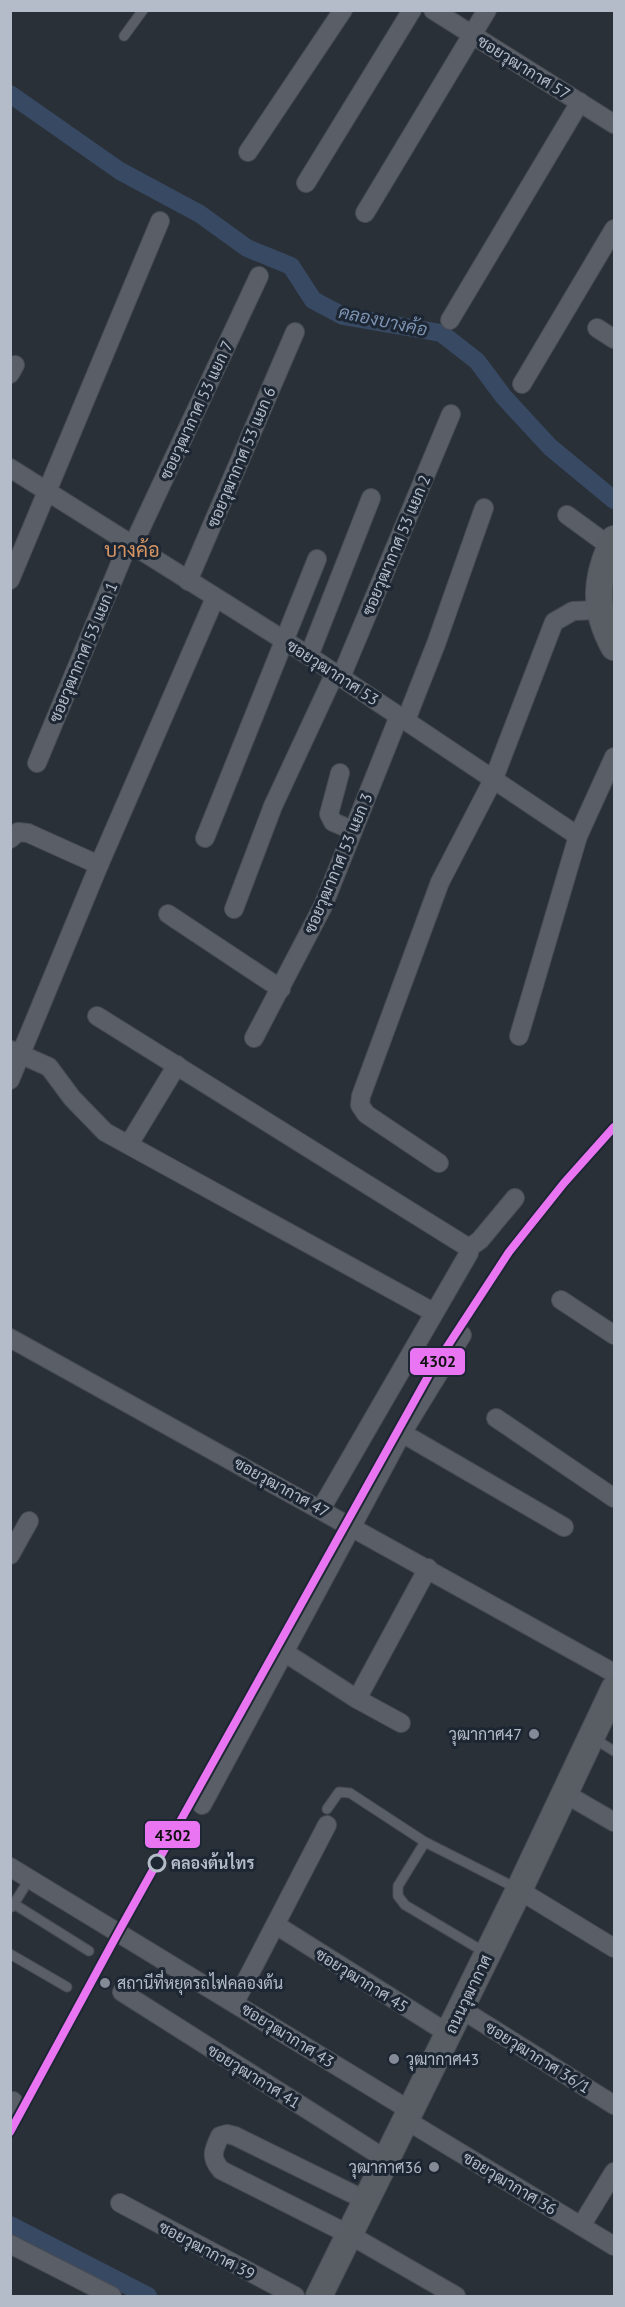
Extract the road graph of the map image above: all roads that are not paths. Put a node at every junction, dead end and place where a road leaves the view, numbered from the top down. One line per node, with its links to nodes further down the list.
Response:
1 (143, 10): 7 (lane)
2 (343, 10): 10 (street)
3 (412, 10): 11 (street)
4 (433, 10): 6 (street, ซอยวุฒากาศ 57)
5 (487, 10): 6 (street)
6 (472, 35): 8 (street, ซอยวุฒากาศ 57); 12 (street)
7 (124, 36)
8 (580, 102): 9 (street, ซอยวุฒากาศ 57); 16 (street)
9 (615, 124)
10 (248, 152)
11 (306, 183)
12 (365, 213)
13 (160, 221): 23 (street)
14 (615, 229): 20 (street)
15 (259, 276): 27 (street, ซอยวุฒากาศ 53 แยก 7)
16 (450, 320)
17 (597, 328): 19 (street)
18 (295, 332): 31 (street, ซอยวุฒากาศ 53 แยก 6)
19 (615, 339)
20 (522, 384)
21 (451, 414): 37 (street, ซอยวุฒากาศ 53 แยก 2)
22 (10, 468): 23 (street, ซอยวุฒากาศ 53)
23 (47, 491): 27 (street, ซอยวุฒากาศ 53); 30 (street)
24 (371, 498): 36 (street)
25 (484, 508): 38 (street, ซอยวุฒากาศ 53 แยก 3)
26 (567, 515): 28 (street)
27 (131, 543): 31 (street, ซอยวุฒากาศ 53); 40 (street, ซอยวุฒากาศ 53 แยก 1)
28 (613, 543): 33 (main road)
29 (317, 559): 34 (street)
30 (10, 580)
31 (188, 581): 32 (street, ซอยวุฒากาศ 53)
32 (215, 598): 34 (street, ซอยวุฒากาศ 53); 47 (street)
33 (598, 610): 35 (main road); 42 (street)
34 (283, 639): 36 (street, ซอยวุฒากาศ 53); 45 (street)
35 (615, 647)
36 (309, 656): 37 (street, ซอยวุฒากาศ 53)
37 (338, 675): 38 (street, ซอยวุฒากาศ 53); 48 (street, ซอยวุฒากาศ 53 แยก 2)
38 (402, 718): 42 (street, ซอยวุฒากาศ 53); 43 (street, ซอยวุฒากาศ 53 แยก 3)
39 (615, 757): 44 (street)
40 (37, 763)
41 (340, 773): 43 (street)
42 (494, 778): 44 (street, ซอยวุฒากาศ 53); 58 (street)
43 (352, 830): 50 (street, ซอยวุฒากาศ 53 แยก 3)
44 (578, 836): 52 (street)
45 (205, 838)
46 (10, 839): 47 (street)
47 (99, 865): 54 (street)
48 (234, 909)
49 (168, 914): 50 (street)
50 (281, 989): 53 (street, ซอยวุฒากาศ 53 แยก 3)
51 (97, 1016): 55 (street)
52 (519, 1036)
53 (254, 1038)
54 (16, 1053): 56 (street); 57 (street)
55 (177, 1065): 57 (street); 60 (street)
56 (10, 1080)
57 (129, 1144): 62 (street)
58 (439, 1163)
59 (515, 1198): 60 (street)
60 (469, 1248): 62 (street)
61 (561, 1300): 64 (street)
62 (434, 1312): 69 (street)
63 (462, 1335): 67 (street)
64 (615, 1335)
65 (10, 1338): 69 (street, ซอยวุฒากาศ 47)
66 (496, 1418): 68 (street)
67 (402, 1433): 71 (street); 72 (street)
68 (615, 1498)
69 (321, 1509): 71 (street, ซอยวุฒากาศ 47)
70 (28, 1521): 73 (street)
71 (352, 1526): 74 (street, ซอยวุฒากาศ 47); 75 (street)
72 (564, 1527)
73 (10, 1555)
74 (428, 1568): 76 (street, ซอยวุฒากาศ 47); 78 (street)
75 (284, 1652): 78 (street); 83 (street)
76 (615, 1673)
77 (615, 1689): 80 (main road, ถนนวุฒากาศ)
78 (357, 1699): 79 (street)
79 (401, 1722)
80 (591, 1737): 81 (lane); 82 (main road, ถนนวุฒากาศ)
81 (615, 1751)
82 (564, 1793): 85 (street); 89 (main road, ถนนวุฒากาศ)
83 (202, 1805)
84 (327, 1817): 86 (lane); 91 (street)
85 (615, 1821)
86 (425, 1842): 89 (lane); 95 (lane)
87 (10, 1867): 88 (street, ซอยวุฒากาศ 43)
88 (30, 1878): 90 (lane); 98 (street, ซอยวุฒากาศ 43)
89 (519, 1890): 92 (street); 95 (main road, ถนนวุฒากาศ)
90 (12, 1906): 93 (lane)
91 (276, 1925): 98 (street); 100 (street, ซอยวุฒากาศ 45)
92 (615, 1948)
93 (89, 1951)
94 (10, 1954): 96 (lane)
95 (488, 1954): 99 (main road, ถนนวุฒากาศ)
96 (67, 1987)
97 (122, 1992): 103 (street, ซอยวุฒากาศ 41)
98 (235, 2002): 102 (street, ซอยวุฒากาศ 43)
99 (461, 2009): 100 (main road, ถนนวุฒากาศ); 101 (street, ซอยวุฒากาศ 36/1)
100 (449, 2034): 102 (main road, ถนนวุฒากาศ)
101 (615, 2105)
102 (408, 2116): 103 (main road, ถนนวุฒากาศ); 107 (street, ซอยวุฒากาศ 36)
103 (387, 2160): 105 (main road, ถนนวุฒากาศ)
104 (615, 2172): 107 (street)
105 (367, 2202): 108 (main road, ถนนวุฒากาศ); 108 (street)
106 (120, 2203): 112 (street, ซอยวุฒากาศ 39)
107 (581, 2226): 110 (street, ซอยวุฒากาศ 36)
108 (350, 2235): 113 (main road, ถนนวุฒากาศ); 114 (street)
109 (10, 2244): 111 (street)
110 (615, 2246)
111 (112, 2296)
112 (295, 2296)
113 (319, 2296)
114 (456, 2296)

